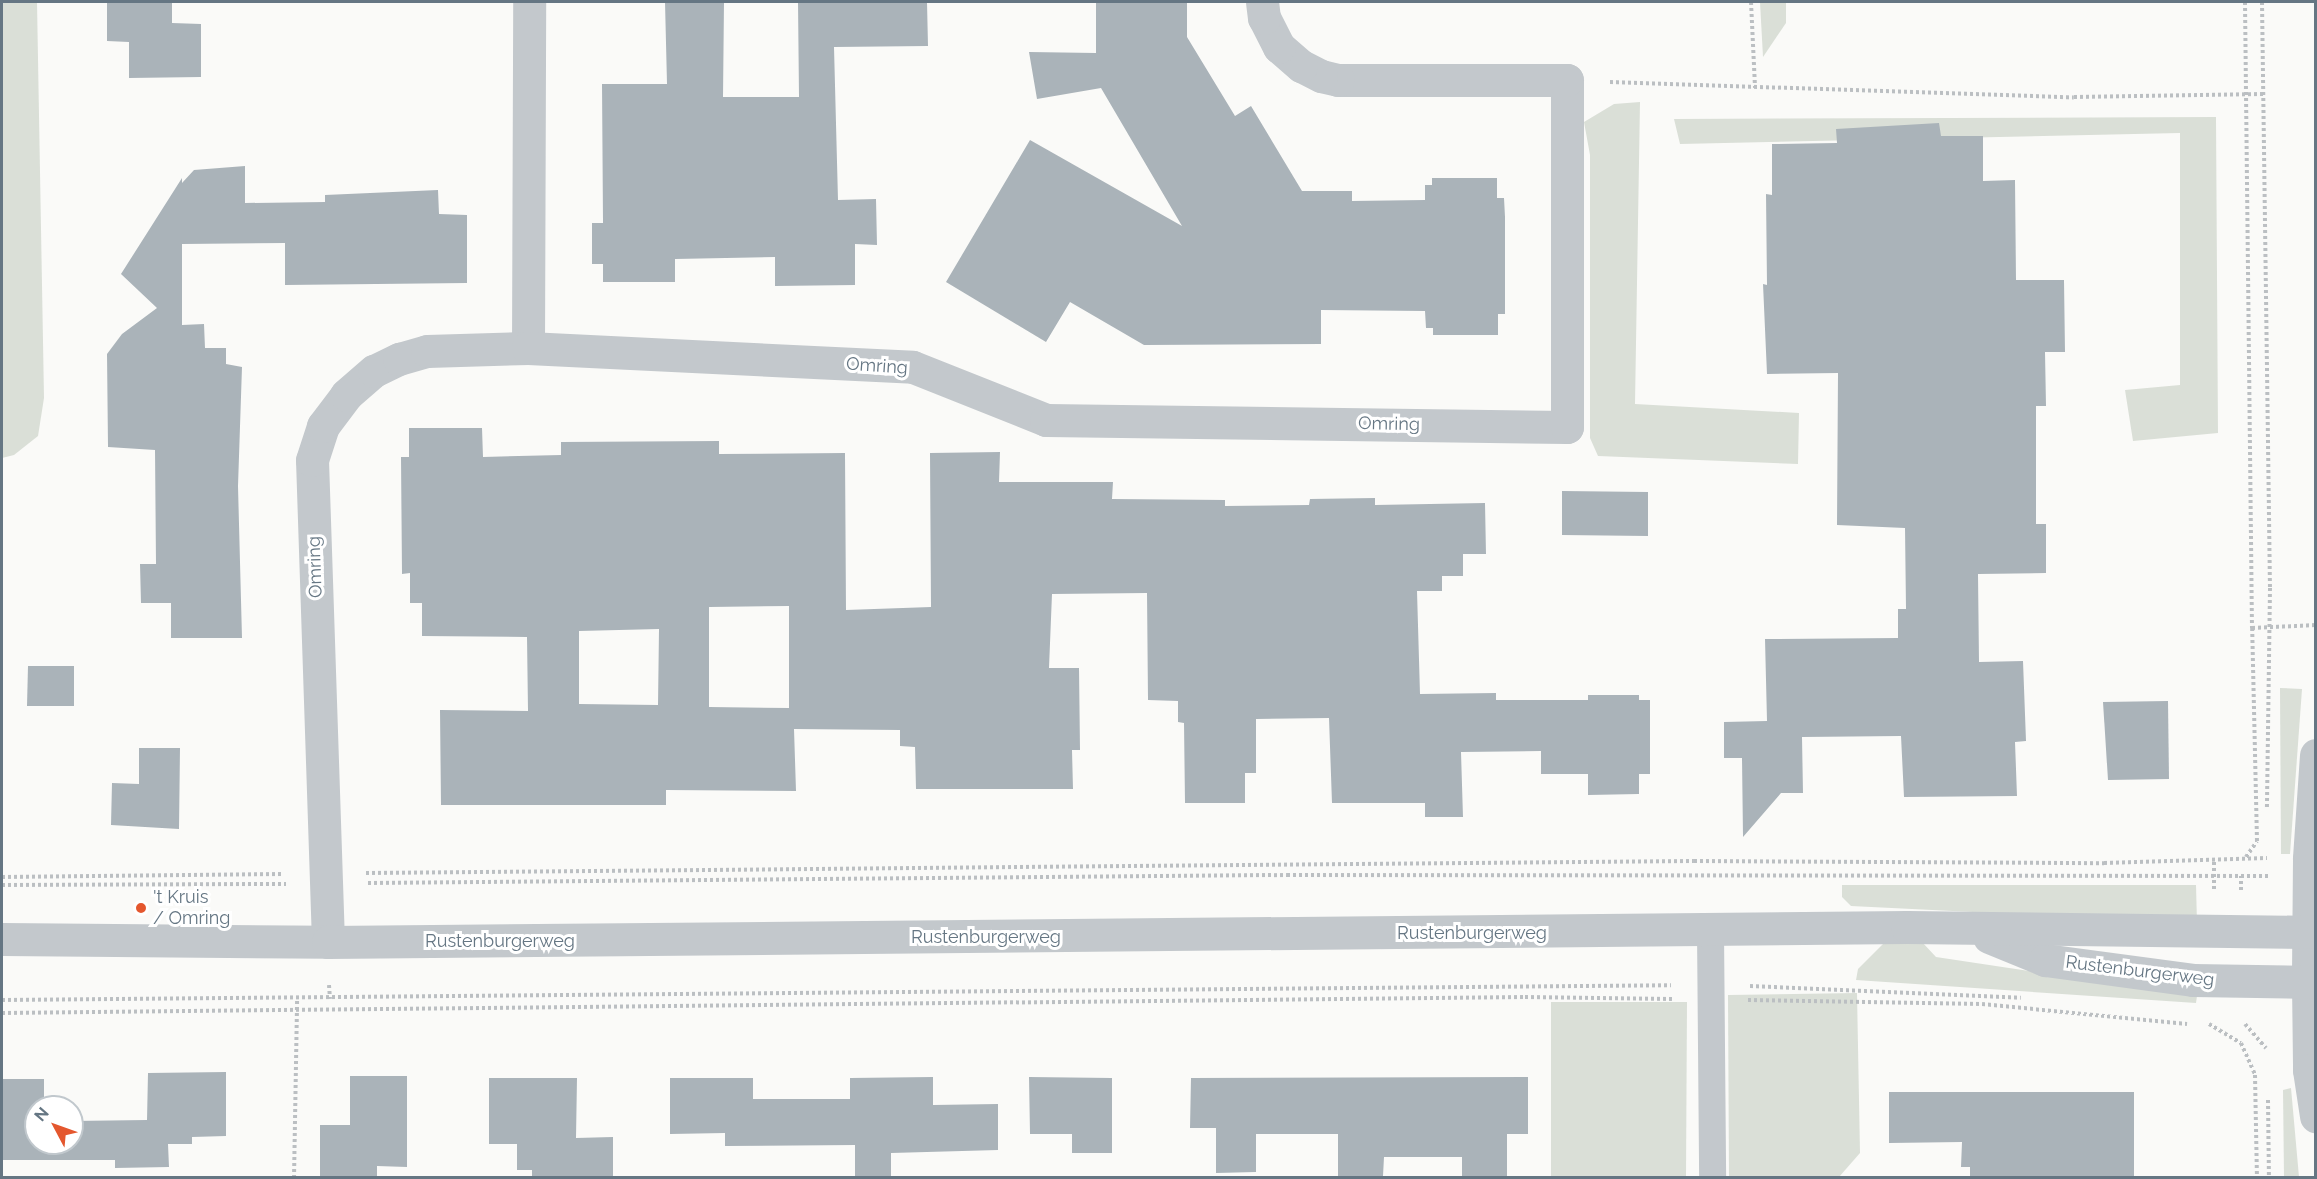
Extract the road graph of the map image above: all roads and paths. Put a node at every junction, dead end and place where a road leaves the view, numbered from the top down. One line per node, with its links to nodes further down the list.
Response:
1 (529, 2): 10 (street)
2 (1262, 2): 6 (street)
3 (1751, 2): 7 (path)
4 (2245, 2): 8 (path)
5 (2262, 2): 9 (path)
6 (1567, 80): 7 (path); 10 (street, Omring)
7 (1755, 88): 8 (path)
8 (2247, 94): 9 (path); 13 (path)
9 (2263, 94): 12 (path)
10 (528, 348): 21 (street, Omring)
11 (2316, 625): 12 (path)
12 (2269, 627): 13 (path); 15 (path)
13 (2252, 628): 17 (path)
14 (2316, 755): 19 (street)
15 (2267, 812)
16 (2267, 847): 18 (path)
17 (2245, 858): 18 (path); 21 (path)
18 (2267, 858): 19 (path); 21 (path)
19 (2308, 859): 25 (street)
20 (2, 877): 21 (path)
21 (324, 879): 22 (path); 27 (street, Omring)
22 (2, 885)
23 (1971, 930): 24 (street, Rustenburgerweg); 25 (street, Rustenburgerweg); 28 (street, Rustenburgerweg)
24 (1710, 931): 27 (street, Rustenburgerweg); 29 (lane)
25 (2312, 932): 28 (street)
26 (2, 939): 27 (street, Rustenburgerweg)
27 (328, 942)
28 (2312, 982): 40 (street)
29 (1711, 992): 30 (path); 31 (path); 33 (path); 36 (path); 42 (lane)
30 (297, 999): 32 (path); 33 (path)
31 (2033, 999)
32 (2, 1000)
33 (297, 1009): 34 (path); 41 (path)
34 (2, 1012)
35 (2237, 1015): 38 (path)
36 (2192, 1024)
37 (2202, 1024): 43 (path)
38 (2267, 1056)
39 (2268, 1097): 44 (path)
40 (2316, 1116)
41 (294, 1178)
42 (1712, 1178)
43 (2257, 1178)
44 (2269, 1178)

